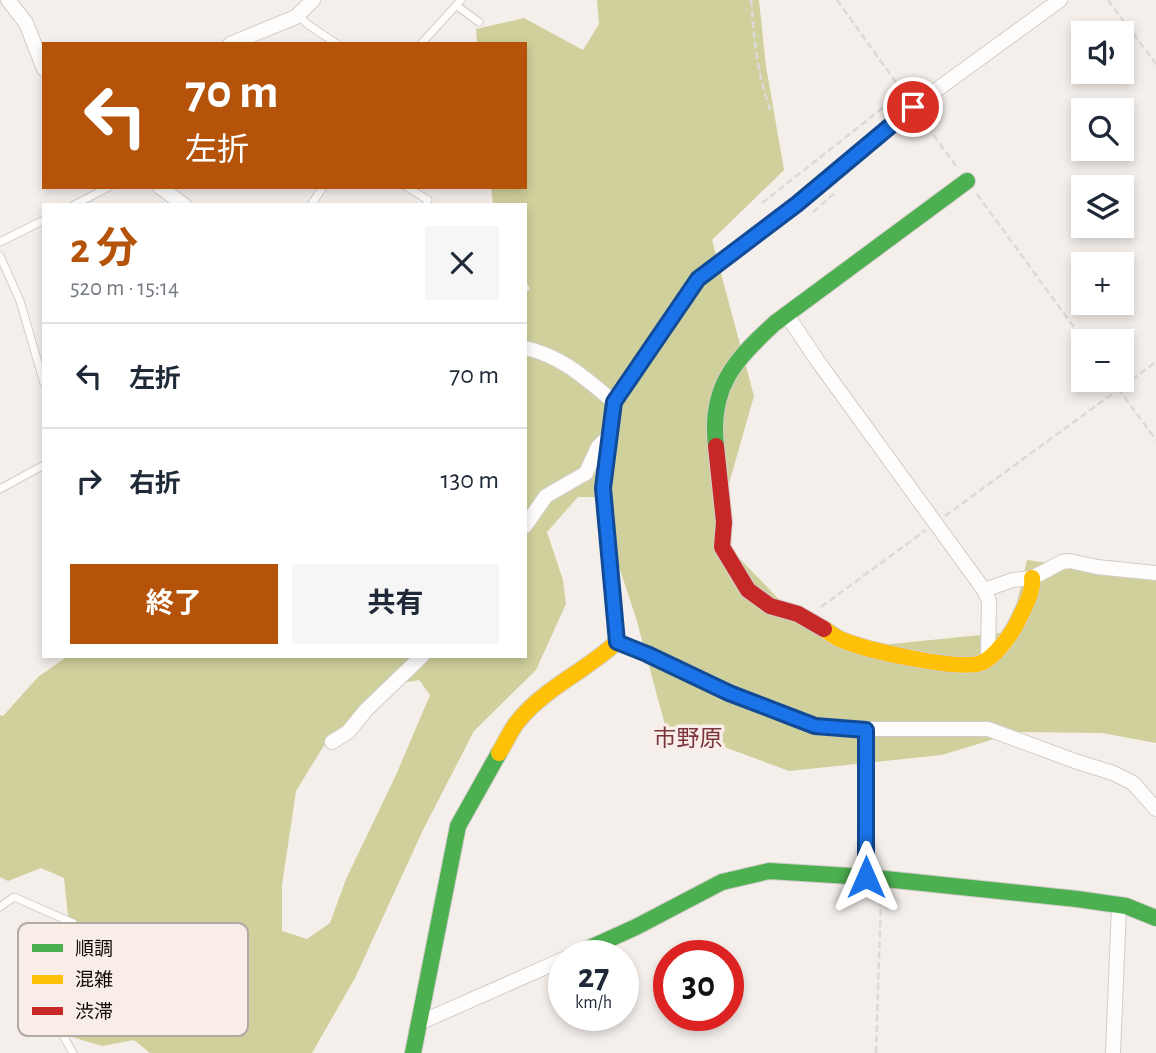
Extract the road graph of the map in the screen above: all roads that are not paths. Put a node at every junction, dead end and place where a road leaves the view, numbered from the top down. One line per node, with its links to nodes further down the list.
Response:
1 (8, 0): 10 (street)
2 (1059, 0): 24 (street)
3 (311, 1): 5 (street)
4 (459, 3): 6 (lane); 9 (lane)
5 (299, 14): 7 (street); 8 (lane)
6 (480, 22)
7 (235, 42)
8 (334, 42)
9 (423, 42)
10 (42, 64)
11 (967, 181): 21 (street)
12 (105, 189): 15 (lane)
13 (163, 189): 16 (street)
14 (410, 189): 17 (lane)
15 (78, 203)
16 (181, 203)
17 (427, 203)
18 (42, 221): 19 (lane)
19 (0, 242)
20 (0, 256): 23 (lane)
21 (787, 315): 31 (street); 33 (street)
22 (527, 348): 24 (street)
23 (42, 376)
24 (614, 402): 25 (street)
25 (609, 436): 28 (street); 32 (street)
26 (42, 466): 27 (lane)
27 (0, 489)
28 (527, 523)
29 (1156, 573): 30 (street)
30 (1032, 578): 31 (street); 33 (street)
31 (984, 590): 33 (street)
32 (617, 642): 35 (street); 45 (street)
33 (988, 657)
34 (420, 658): 36 (street)
35 (866, 730): 37 (street); 38 (street)
36 (332, 742)
37 (1156, 809)
38 (873, 878): 39 (street); 43 (street)
39 (1119, 906): 41 (street); 49 (street)
40 (0, 907): 42 (lane)
41 (1156, 918)
42 (73, 923)
43 (607, 940)
44 (548, 966): 45 (street)
45 (419, 1023): 48 (street)
46 (64, 1036): 47 (lane)
47 (74, 1053)
48 (414, 1053)
49 (1113, 1053)

